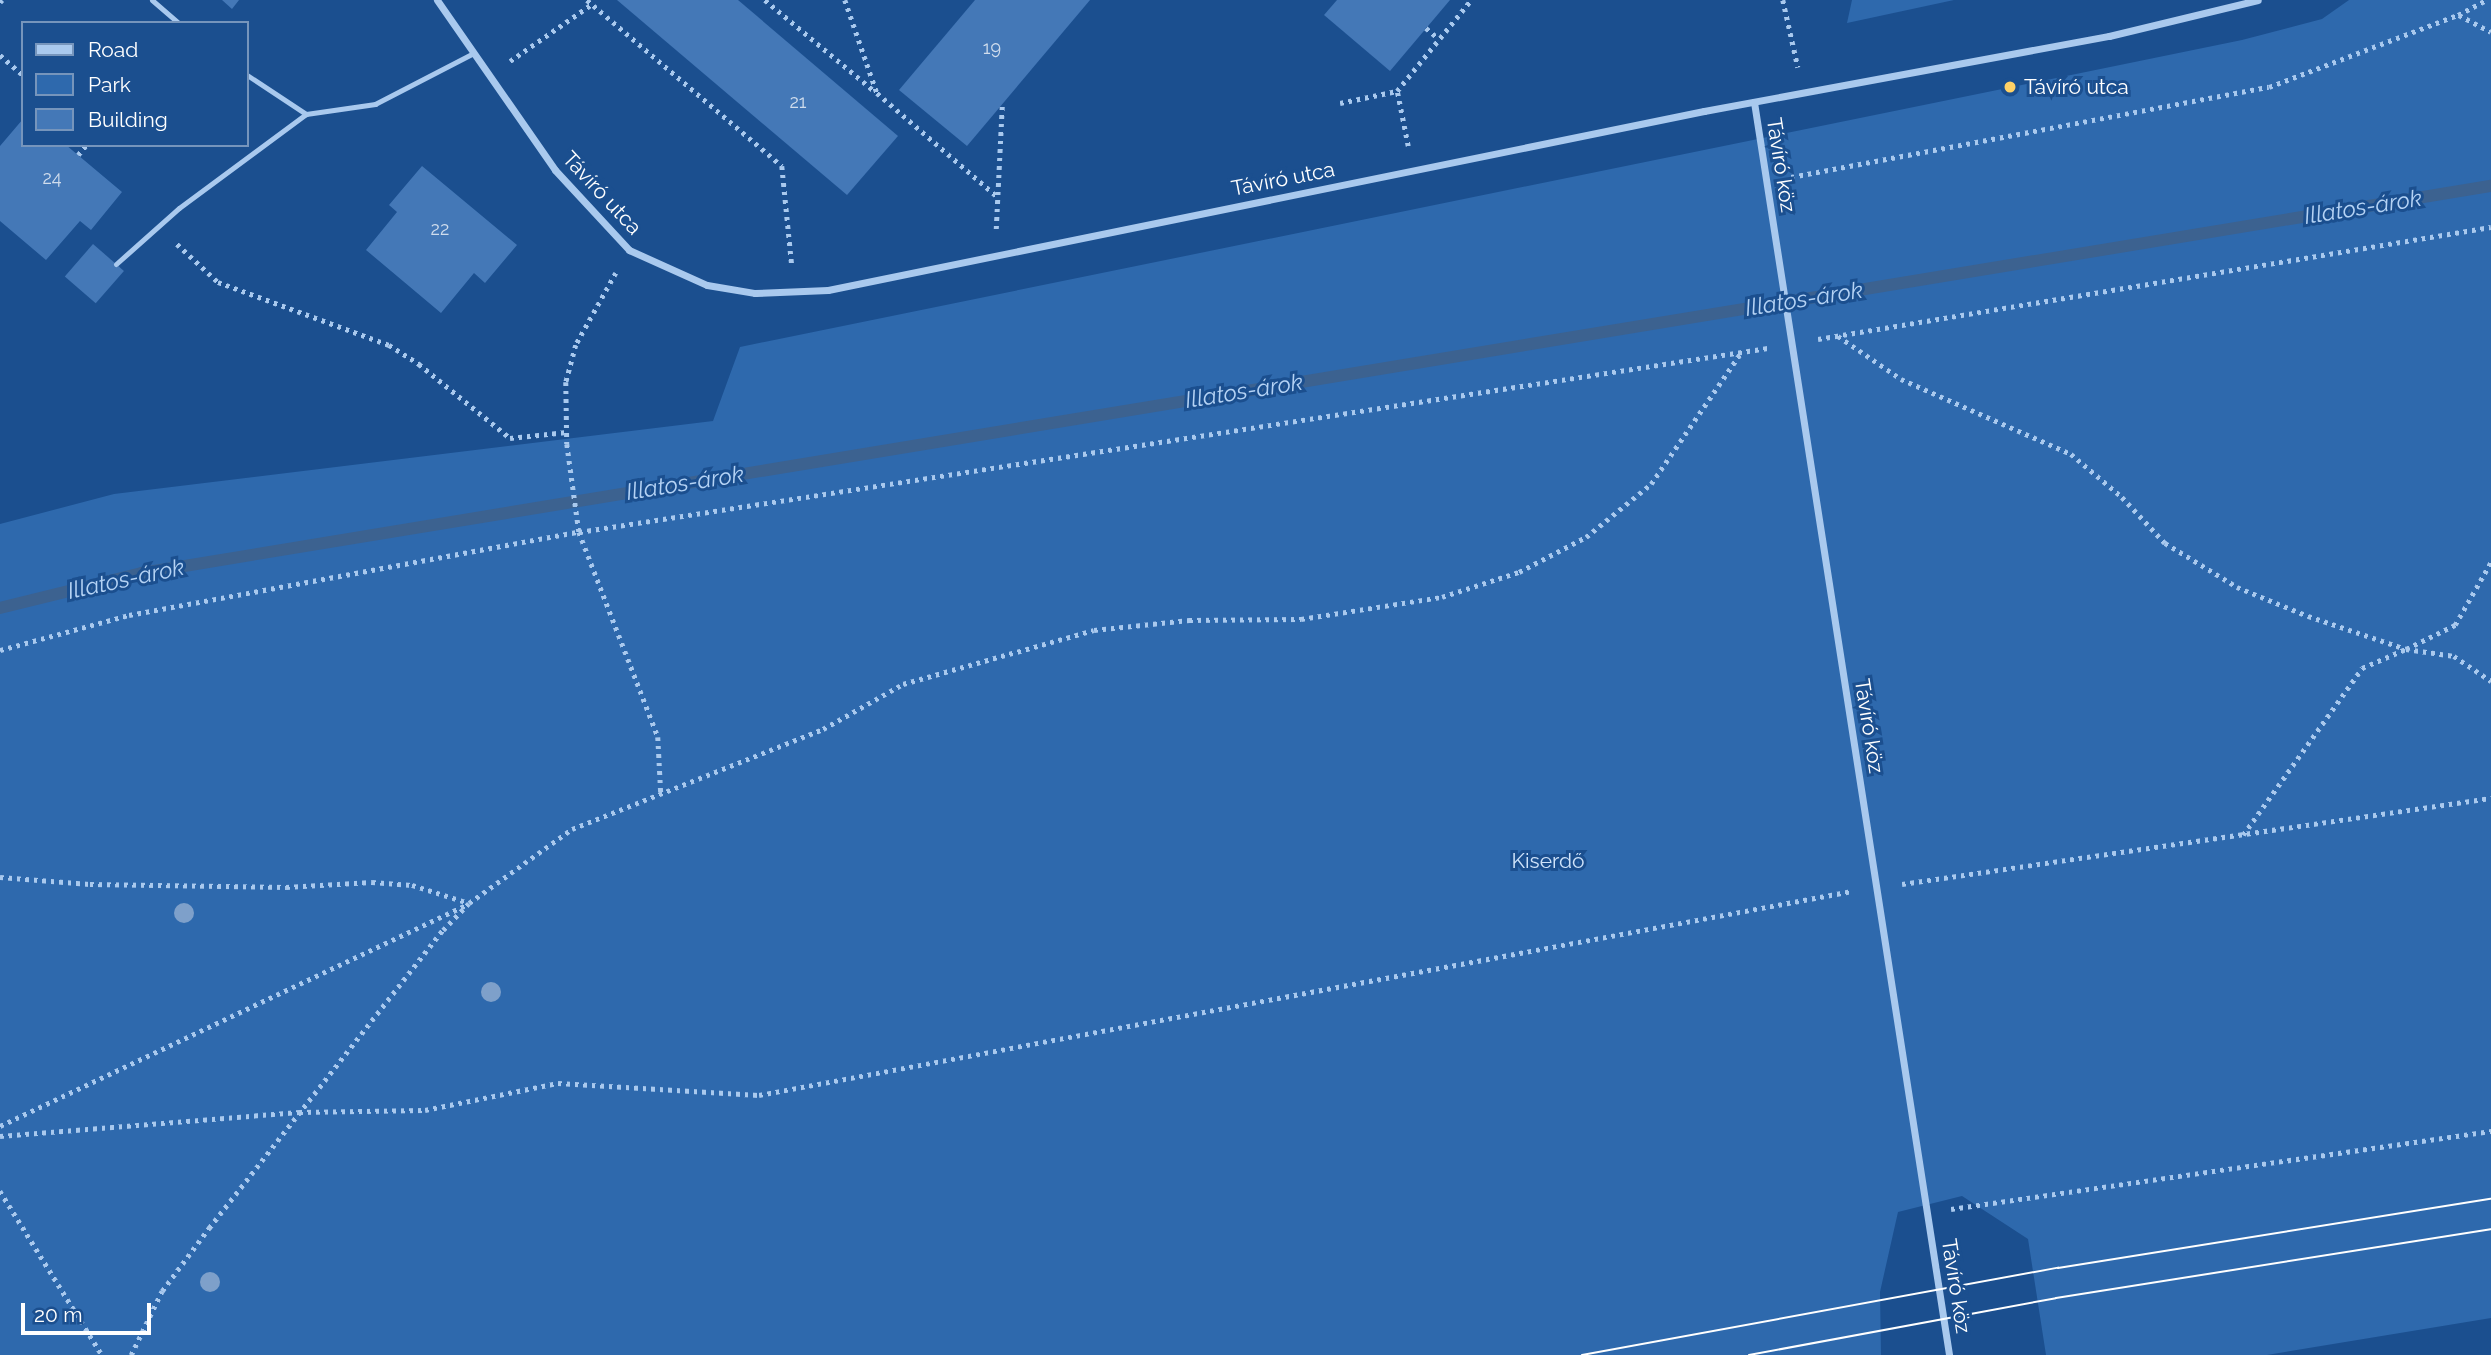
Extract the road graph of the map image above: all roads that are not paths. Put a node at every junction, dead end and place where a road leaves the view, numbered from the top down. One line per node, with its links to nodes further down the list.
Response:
1 (152, 0): 4 (lane)
2 (437, 0): 5 (street, Távíró utca)
3 (2258, 0): 7 (street, Távíró utca)
4 (176, 21)
5 (474, 54): 7 (street, Távíró utca); 8 (lane)
6 (248, 76): 8 (lane)
7 (1754, 102): 10 (street, Távíró köz)
8 (306, 114): 9 (lane)
9 (116, 264)
10 (1949, 1355)

